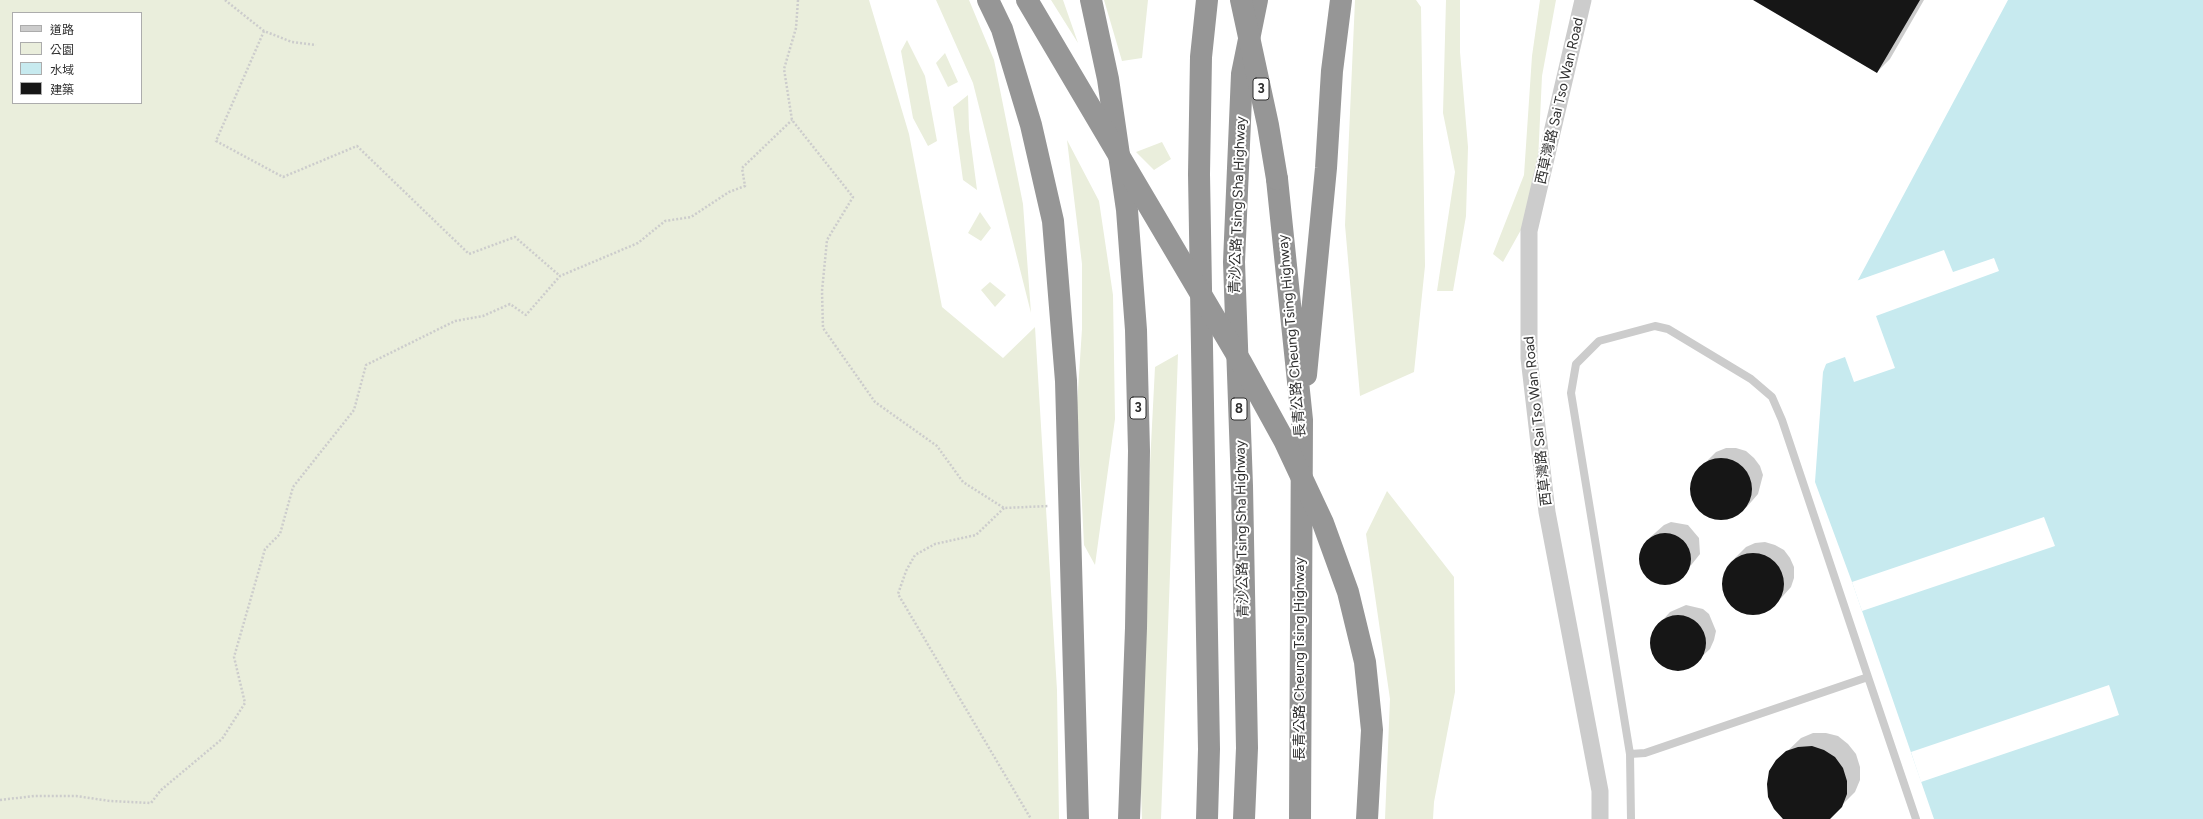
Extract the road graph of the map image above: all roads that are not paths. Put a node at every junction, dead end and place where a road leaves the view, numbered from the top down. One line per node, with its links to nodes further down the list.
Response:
1 (988, 0): 12 (highway)
2 (1027, 0): 17 (highway, bridge)
3 (1091, 0): 13 (highway, 3)
4 (1207, 0): 14 (highway)
5 (1241, 0): 9 (highway, 長青公路 Cheung Tsing Highway / 3, bridge)
6 (1257, 0): 15 (highway, 青沙公路 Tsing Sha Highway / 8)
7 (1341, 0): 9 (highway)
8 (1583, 0): 18 (street, 西草灣路 Sai Tso Wan Road)
9 (1302, 420): 16 (highway, 長青公路 Cheung Tsing Highway / 3, bridge)
10 (1868, 677): 11 (lane); 11 (lane); 20 (lane)
11 (1630, 754): 19 (lane)
12 (1078, 819)
13 (1129, 819)
14 (1207, 819)
15 (1244, 819)
16 (1300, 819)
17 (1367, 819)
18 (1600, 819)
19 (1631, 819)
20 (1916, 819)

